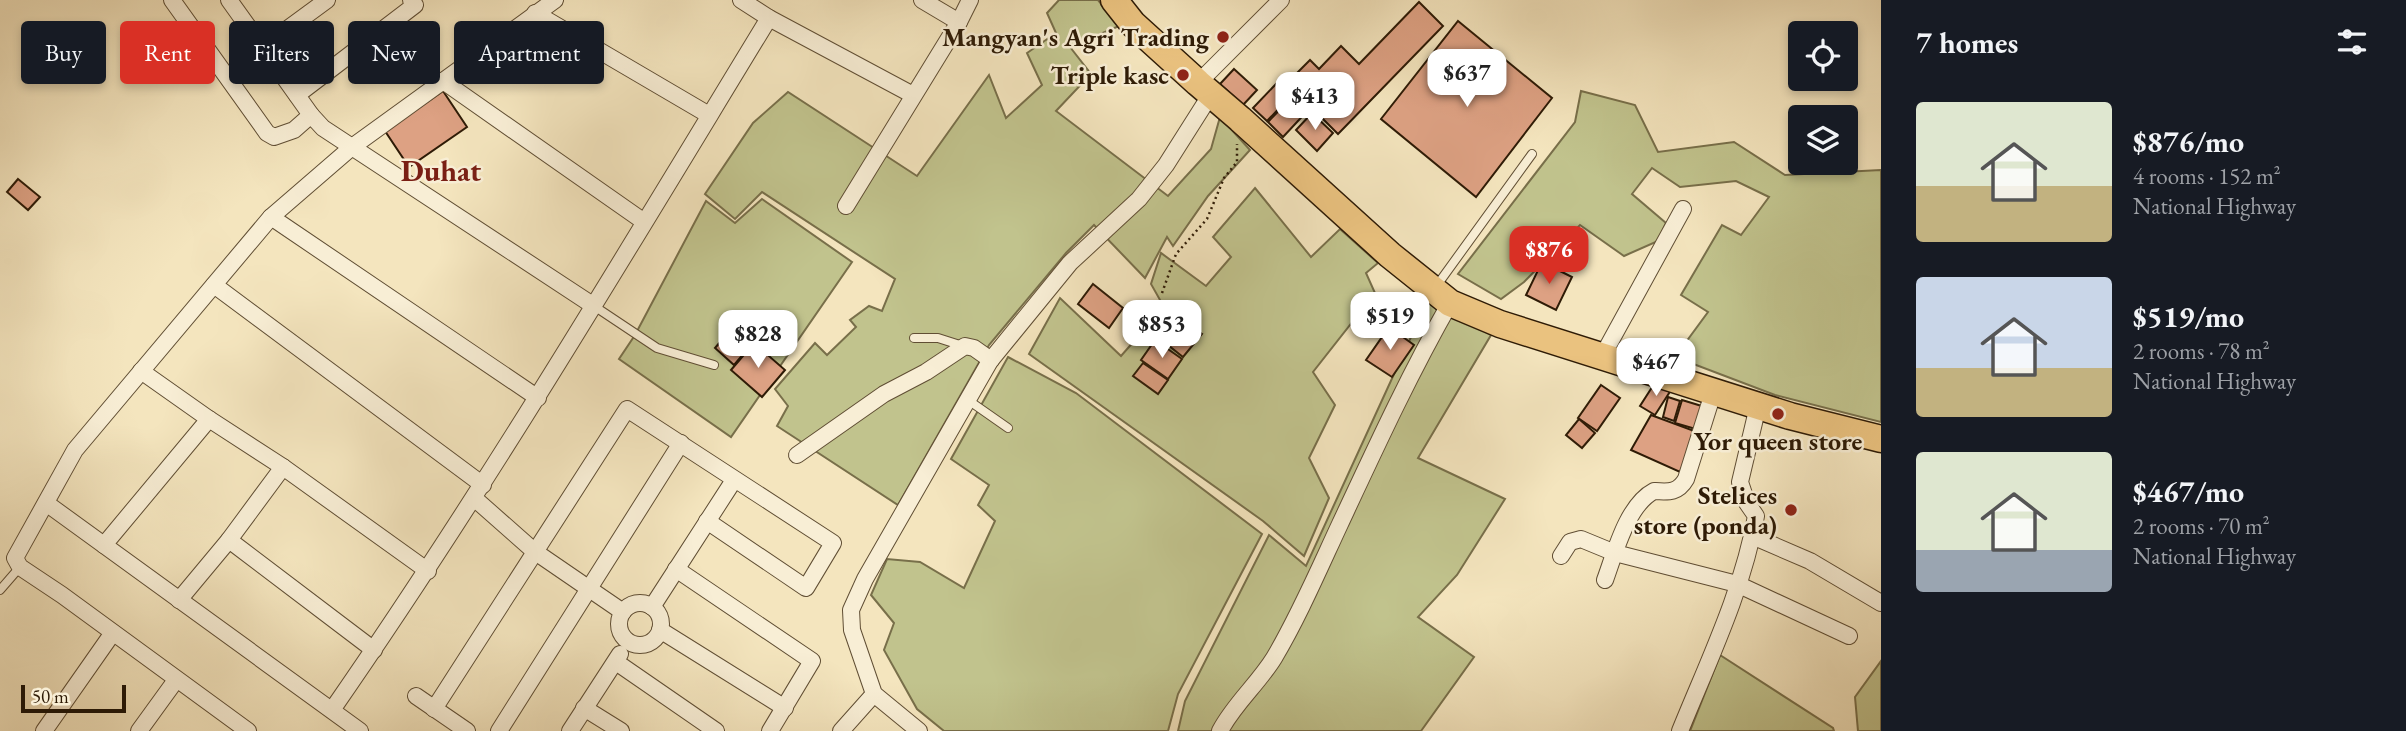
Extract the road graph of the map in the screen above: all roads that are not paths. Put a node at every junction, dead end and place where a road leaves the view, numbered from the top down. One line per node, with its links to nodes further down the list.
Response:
1 (172, 0): 21 (street)
2 (229, 0): 13 (street)
3 (327, 0): 14 (street)
4 (411, 0): 19 (street)
5 (555, 0): 11 (street)
6 (741, 0): 12 (street)
7 (922, 0): 15 (street)
8 (970, 0): 15 (street)
9 (1114, 0): 18 (main road)
10 (1282, 0): 18 (street)
11 (535, 13): 16 (street); 22 (street)
12 (769, 18): 20 (street); 22 (street)
13 (244, 21)
14 (298, 21)
15 (959, 22): 20 (street)
16 (443, 81): 23 (street); 28 (street)
17 (290, 84): 19 (street)
18 (1204, 89): 30 (main road); 35 (street)
19 (297, 94): 21 (street)
20 (912, 95): 25 (street)
21 (311, 115): 23 (street)
22 (709, 115): 28 (street)
23 (352, 147): 27 (street); 31 (street)
24 (1531, 154): 30 (lane)
25 (846, 206)
26 (1683, 209): 34 (street)
27 (271, 217): 29 (street); 39 (street)
28 (643, 221): 31 (street)
29 (214, 285): 37 (street); 49 (street)
30 (1442, 296): 34 (main road); 94 (street)
31 (594, 306): 36 (lane); 39 (street)
32 (914, 338): 33 (lane)
33 (965, 346): 35 (street); 46 (street)
34 (1603, 355): 38 (main road)
35 (992, 360): 40 (street)
36 (714, 365)
37 (141, 371): 42 (street); 50 (street)
38 (1714, 390): 41 (main road); 56 (street)
39 (538, 398): 49 (street)
40 (968, 400): 43 (lane); 76 (street)
41 (1758, 406): 44 (main road); 52 (street)
42 (209, 419): 47 (street); 54 (street)
43 (1009, 428)
44 (1881, 439)
45 (681, 443): 48 (street); 55 (street); 63 (street)
46 (797, 455)
47 (283, 467): 53 (street); 60 (street)
48 (734, 480): 51 (street); 51 (street)
49 (478, 491): 55 (street); 60 (street)
50 (46, 503): 54 (street); 58 (street)
51 (708, 522): 59 (street)
52 (1752, 536): 62 (street); 66 (street)
53 (229, 540): 65 (street); 73 (street)
54 (104, 545): 65 (street)
55 (534, 551): 63 (street); 80 (street)
56 (1615, 553): 57 (street); 61 (street); 62 (street)
57 (1560, 556)
58 (20, 567): 64 (lane); 70 (street)
59 (676, 569): 67 (street); 79 (street)
60 (428, 571): 73 (street)
61 (1605, 580)
62 (1737, 584): 71 (street); 95 (street)
63 (588, 588): 68 (street); 87 (street)
64 (0, 590)
65 (178, 600): 81 (street)
66 (1881, 603)
67 (652, 607): 68 (street); 69 (street)
68 (623, 612): 72 (street)
69 (660, 630): 72 (street); 79 (street)
70 (112, 634): 75 (street); 83 (street)
71 (1849, 635)
72 (626, 640): 74 (street)
73 (374, 650): 81 (street)
74 (616, 662): 78 (street); 90 (street)
75 (176, 680): 82 (street); 84 (street)
76 (874, 694): 92 (street); 93 (street)
77 (416, 696): 80 (street)
78 (584, 708): 88 (street); 89 (street)
79 (785, 708): 91 (street)
80 (434, 709): 86 (street)
81 (332, 710): 85 (street)
82 (239, 728)
83 (44, 731)
84 (139, 731)
85 (360, 731)
86 (467, 731)
87 (499, 731)
88 (569, 731)
89 (621, 731)
90 (716, 731)
91 (770, 731)
92 (841, 731)
93 (919, 731)
94 (1220, 731)
95 (1680, 731)

